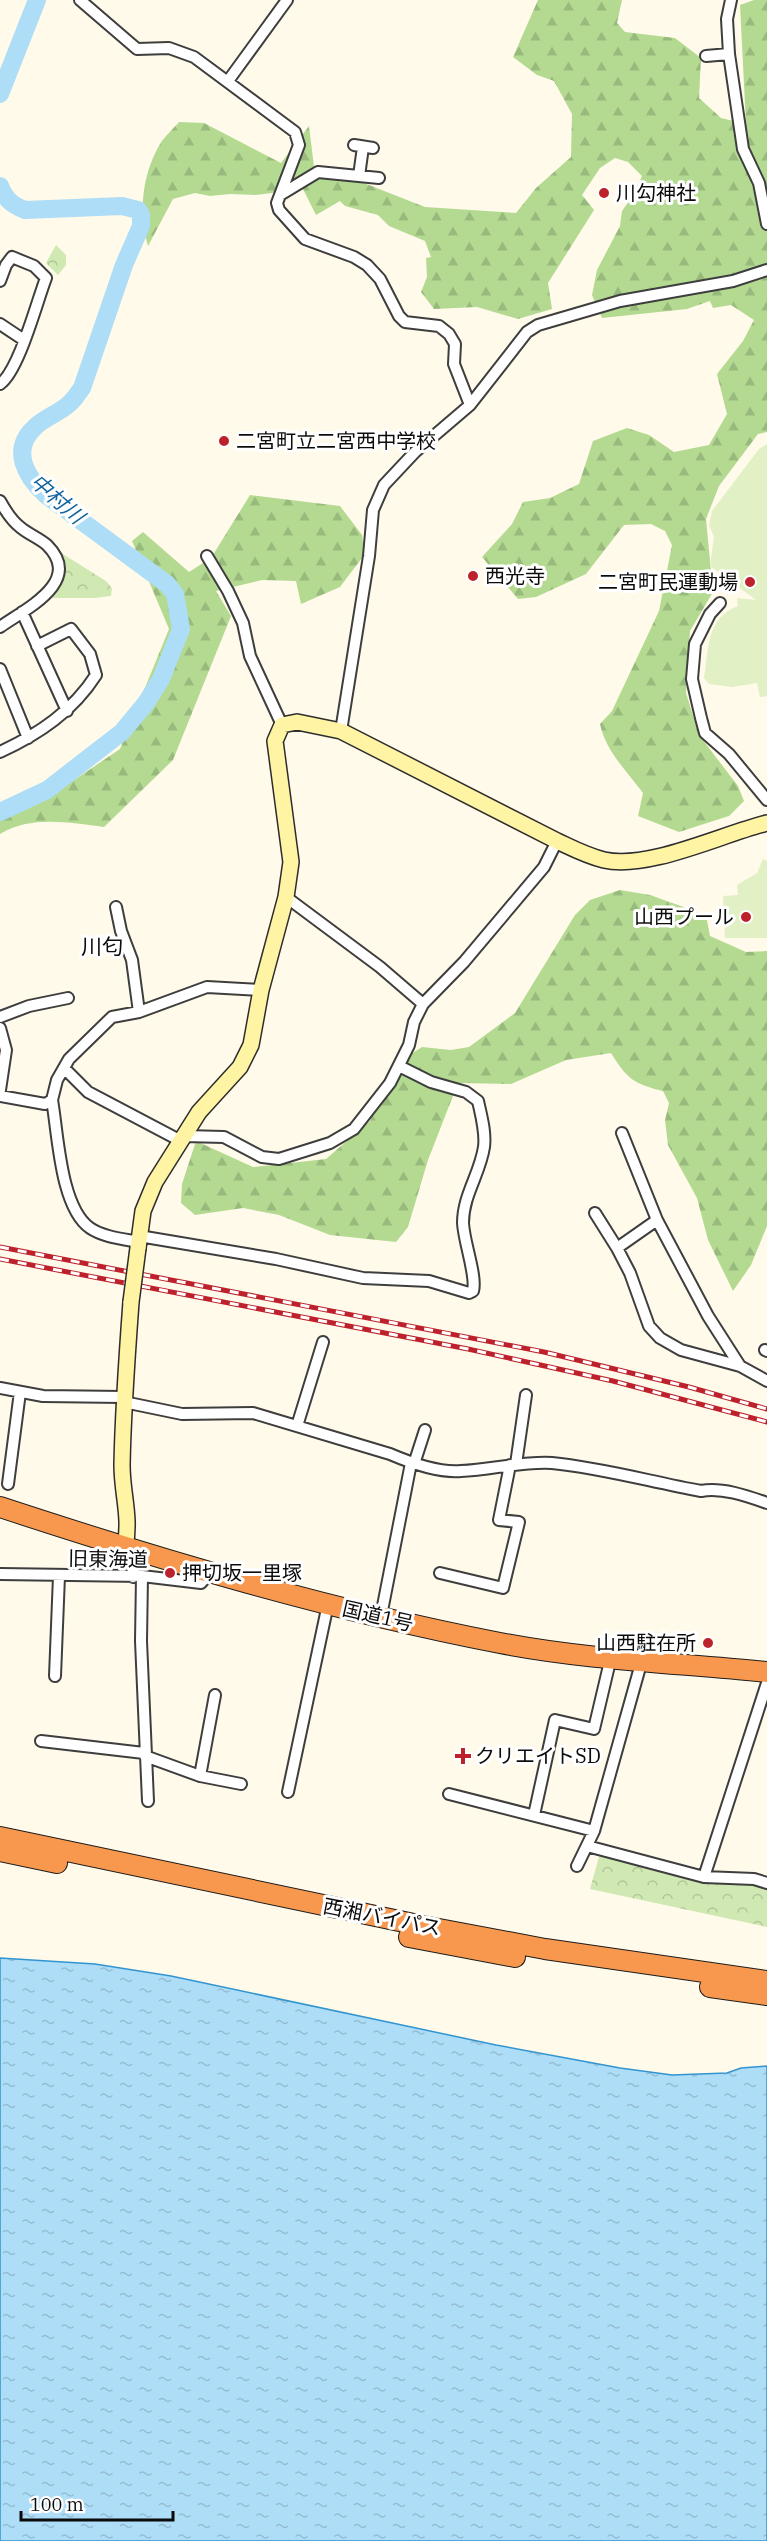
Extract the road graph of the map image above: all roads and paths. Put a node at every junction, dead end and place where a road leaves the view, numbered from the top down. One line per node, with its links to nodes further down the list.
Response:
1 (80, 0): 6 (street)
2 (287, 0): 6 (street)
3 (731, 0): 4 (street)
4 (729, 54): 5 (street); 11 (street)
5 (706, 56)
6 (228, 81): 10 (street)
7 (363, 147): 8 (street)
8 (359, 176): 9 (street); 10 (street)
9 (379, 178)
10 (279, 195): 17 (street)
11 (767, 224)
12 (767, 270): 17 (street)
13 (0, 282): 15 (street)
14 (0, 324): 15 (street)
15 (24, 340): 16 (street)
16 (0, 384)
17 (470, 405): 27 (street)
18 (0, 501): 21 (street)
19 (207, 556): 26 (street)
20 (720, 603): 30 (street)
21 (22, 612): 22 (street); 23 (street)
22 (0, 627)
23 (37, 646): 25 (street); 25 (street)
24 (0, 669): 28 (street)
25 (67, 711): 28 (street)
26 (282, 725): 27 (street); 33 (street)
27 (341, 731): 32 (street)
28 (28, 738): 29 (street)
29 (0, 752)
30 (767, 800)
31 (767, 822): 32 (street)
32 (556, 841): 37 (street)
33 (286, 897): 35 (street); 37 (street)
34 (116, 907): 38 (street)
35 (261, 990): 38 (street); 47 (street)
36 (68, 998): 39 (street)
37 (423, 1004): 41 (street)
38 (139, 1012): 42 (street)
39 (0, 1017)
40 (0, 1028): 43 (street)
41 (399, 1066): 47 (street); 50 (street)
42 (64, 1068): 45 (street); 47 (street)
43 (0, 1090)
44 (0, 1096): 45 (street)
45 (52, 1100): 50 (street)
46 (622, 1133): 49 (street)
47 (182, 1139): 50 (street)
48 (595, 1213): 51 (street)
49 (657, 1220): 51 (street); 53 (street)
50 (139, 1242): 58 (street, bridge)
51 (617, 1248): 53 (street)
52 (323, 1342): 59 (street)
53 (740, 1366): 54 (street)
54 (767, 1381)
55 (0, 1388): 56 (street)
56 (20, 1392): 58 (street); 63 (street)
57 (526, 1395): 62 (street)
58 (124, 1399): 59 (street); 66 (street)
59 (297, 1426): 61 (street)
60 (425, 1430): 61 (street)
61 (412, 1464): 62 (street); 73 (street)
62 (513, 1465): 64 (street); 68 (street)
63 (8, 1484)
64 (767, 1503)
65 (0, 1507): 66 (highway, 国道1号)
66 (130, 1549): 67 (highway, 国道1号); 71 (street)
67 (211, 1572): 71 (street, 旧東海道); 72 (highway, 国道1号)
68 (440, 1573)
69 (0, 1574): 70 (street, 旧東海道)
70 (59, 1576): 71 (street, 旧東海道); 77 (street)
71 (137, 1577): 81 (street)
72 (328, 1604): 73 (highway, 国道1号); 84 (street)
73 (381, 1616): 74 (highway, 国道1号)
74 (611, 1658): 75 (highway, 国道1号); 87 (street)
75 (642, 1660): 76 (highway, 国道1号); 88 (street)
76 (767, 1672)
77 (55, 1676)
78 (767, 1683): 93 (street)
79 (214, 1695): 82 (street)
80 (41, 1741): 81 (street)
81 (145, 1755): 82 (street); 86 (street)
82 (200, 1776): 83 (street)
83 (241, 1784)
84 (288, 1792)
85 (449, 1794): 87 (street)
86 (148, 1801)
87 (534, 1815): 88 (street)
88 (594, 1830): 90 (street)
89 (0, 1837): 95 (highway, 西湘バイパス)
90 (587, 1846): 92 (street); 93 (street)
91 (0, 1851): 96 (highway, 西湘バイパス)
92 (577, 1866)
93 (704, 1877): 94 (street)
94 (767, 1883)
95 (767, 1981)
96 (767, 1995)

